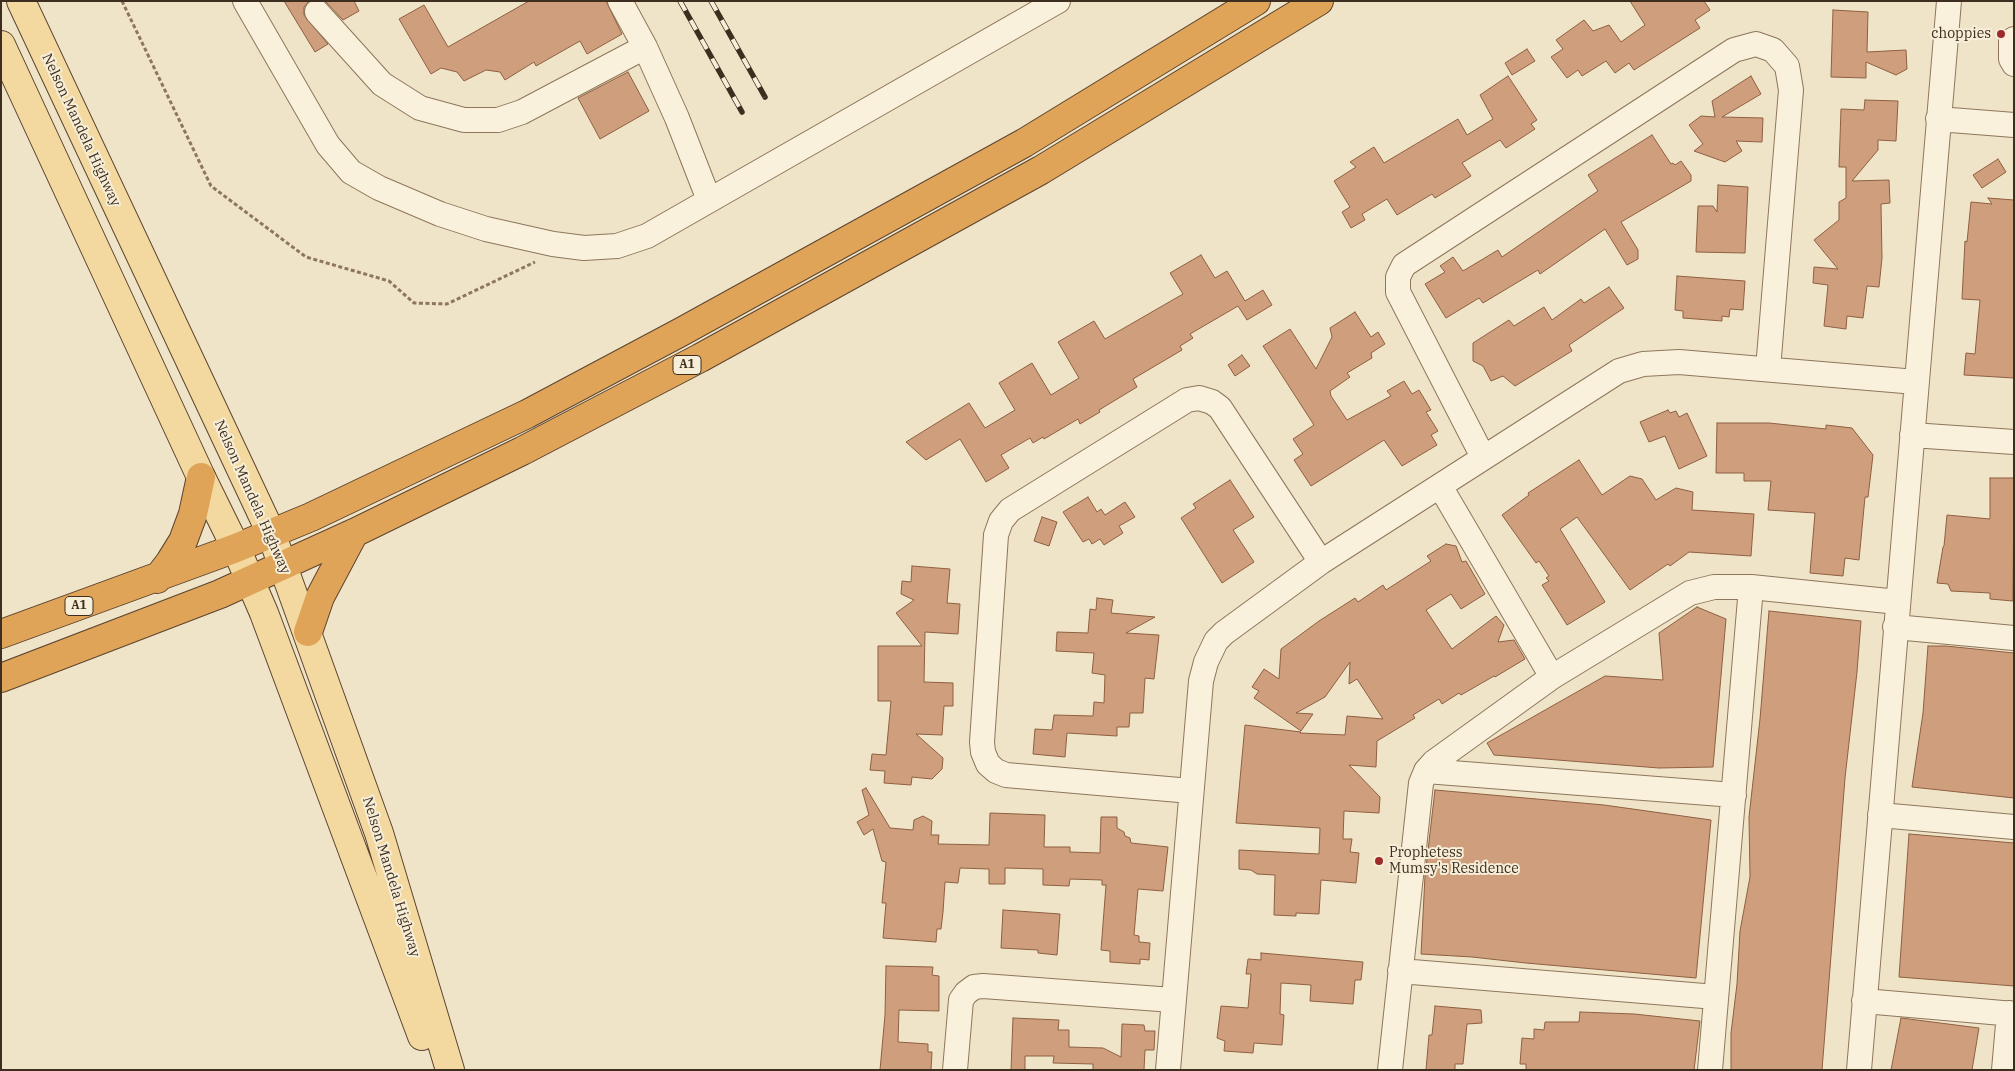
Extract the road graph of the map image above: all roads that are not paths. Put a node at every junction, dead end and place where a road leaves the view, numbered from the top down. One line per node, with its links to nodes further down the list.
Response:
1 (21, 1): 23 (main road, Nelson Mandela Highway)
2 (245, 1): 15 (street)
3 (620, 1): 11 (street)
4 (1058, 1): 15 (street)
5 (1256, 1): 23 (highway, A1)
6 (1319, 1): 24 (highway, A1)
7 (1949, 1): 13 (street)
8 (317, 12): 11 (street)
9 (2014, 39): 12 (street)
10 (1, 45): 21 (main road, Nelson Mandela Highway)
11 (645, 47): 15 (street)
12 (2014, 64)
13 (1938, 119): 14 (street); 17 (street)
14 (2014, 124)
15 (709, 200)
16 (1768, 369): 17 (street); 20 (street); 20 (street)
17 (1916, 382): 18 (street)
18 (1912, 435): 19 (street); 31 (street)
19 (2014, 442)
20 (1483, 458): 22 (street)
21 (201, 477): 25 (main road, Nelson Mandela Highway); 28 (highway)
22 (1440, 486): 26 (street); 36 (street)
23 (271, 533): 25 (highway, A1); 27 (main road, Nelson Mandela Highway)
24 (354, 533): 27 (highway, A1); 33 (highway)
25 (236, 548): 28 (highway, A1); 29 (main road, Nelson Mandela Highway)
26 (1321, 562): 39 (street); 39 (street)
27 (284, 566): 29 (highway, A1); 33 (main road, Nelson Mandela Highway)
28 (157, 578): 34 (highway, A1)
29 (250, 580): 37 (highway, A1); 48 (main road, Nelson Mandela Highway)
30 (1752, 587): 31 (street); 36 (street); 40 (street)
31 (1898, 602): 32 (street)
32 (1895, 627): 35 (street); 41 (street)
33 (308, 632): 49 (main road, Nelson Mandela Highway)
34 (1, 634)
35 (2014, 638)
36 (1552, 677): 38 (street)
37 (1, 678)
38 (1426, 771): 40 (street); 43 (street)
39 (1191, 791): 45 (street)
40 (1734, 795): 44 (street)
41 (1880, 815): 42 (street); 46 (street)
42 (2014, 827)
43 (1400, 971): 44 (street); 52 (street)
44 (1716, 998): 53 (street)
45 (1173, 1000): 50 (street); 51 (street)
46 (1864, 1001): 47 (street); 54 (street)
47 (2011, 1013): 55 (street)
48 (435, 1070)
49 (450, 1070)
50 (955, 1070)
51 (1168, 1070)
52 (1390, 1070)
53 (1710, 1070)
54 (1858, 1070)
55 (2004, 1070)

